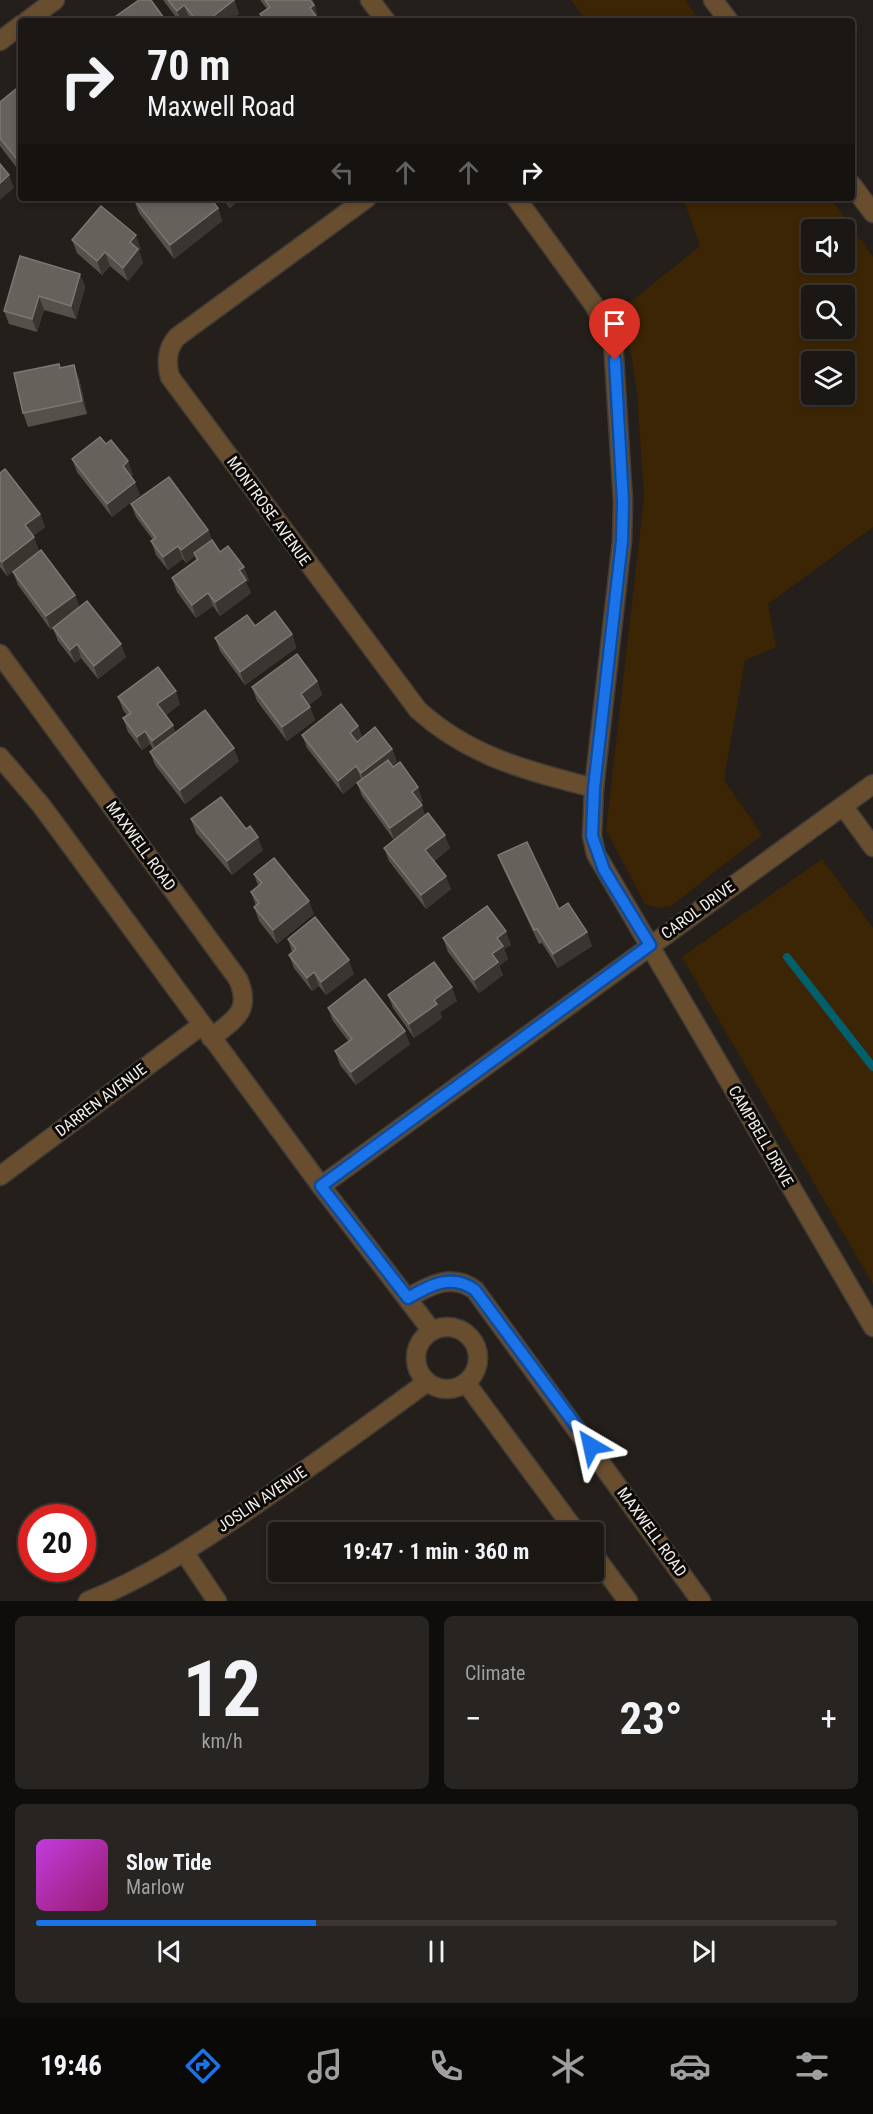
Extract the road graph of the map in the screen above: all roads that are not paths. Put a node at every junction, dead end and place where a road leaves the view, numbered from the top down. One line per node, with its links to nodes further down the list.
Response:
1 (55, 0): 4 (street)
2 (370, 0): 5 (street)
3 (713, 0): 6 (street)
4 (31, 18)
5 (384, 18)
6 (727, 18)
7 (18, 27): 8 (street)
8 (0, 41)
9 (855, 189): 12 (street)
10 (363, 201): 16 (street, MONTROSE AVENUE)
11 (518, 201): 16 (street, CAMPBELL DRIVE)
12 (873, 213)
13 (0, 654): 20 (street, MAXWELL ROAD)
14 (0, 757): 20 (street)
15 (873, 784): 17 (street, CAROL DRIVE)
16 (594, 788): 19 (street, CAMPBELL DRIVE)
17 (843, 806): 18 (street); 19 (street, CAROL DRIVE)
18 (873, 847)
19 (650, 945): 22 (street, CAROL DRIVE); 24 (street, CAMPBELL DRIVE)
20 (206, 1031): 21 (street, DARREN AVENUE); 22 (street)
21 (0, 1176)
22 (321, 1186): 23 (street)
23 (408, 1298): 25 (street); 34 (street, MAXWELL ROAD)
24 (873, 1327)
25 (432, 1331): 26 (street); 27 (street)
26 (427, 1382): 27 (street); 29 (street, JOSLIN AVENUE)
27 (466, 1383): 28 (street)
28 (570, 1522)
29 (184, 1552): 31 (street, JOSLIN AVENUE); 32 (street)
30 (604, 1569): 33 (street)
31 (88, 1601)
32 (217, 1601)
33 (628, 1601)
34 (702, 1601)

